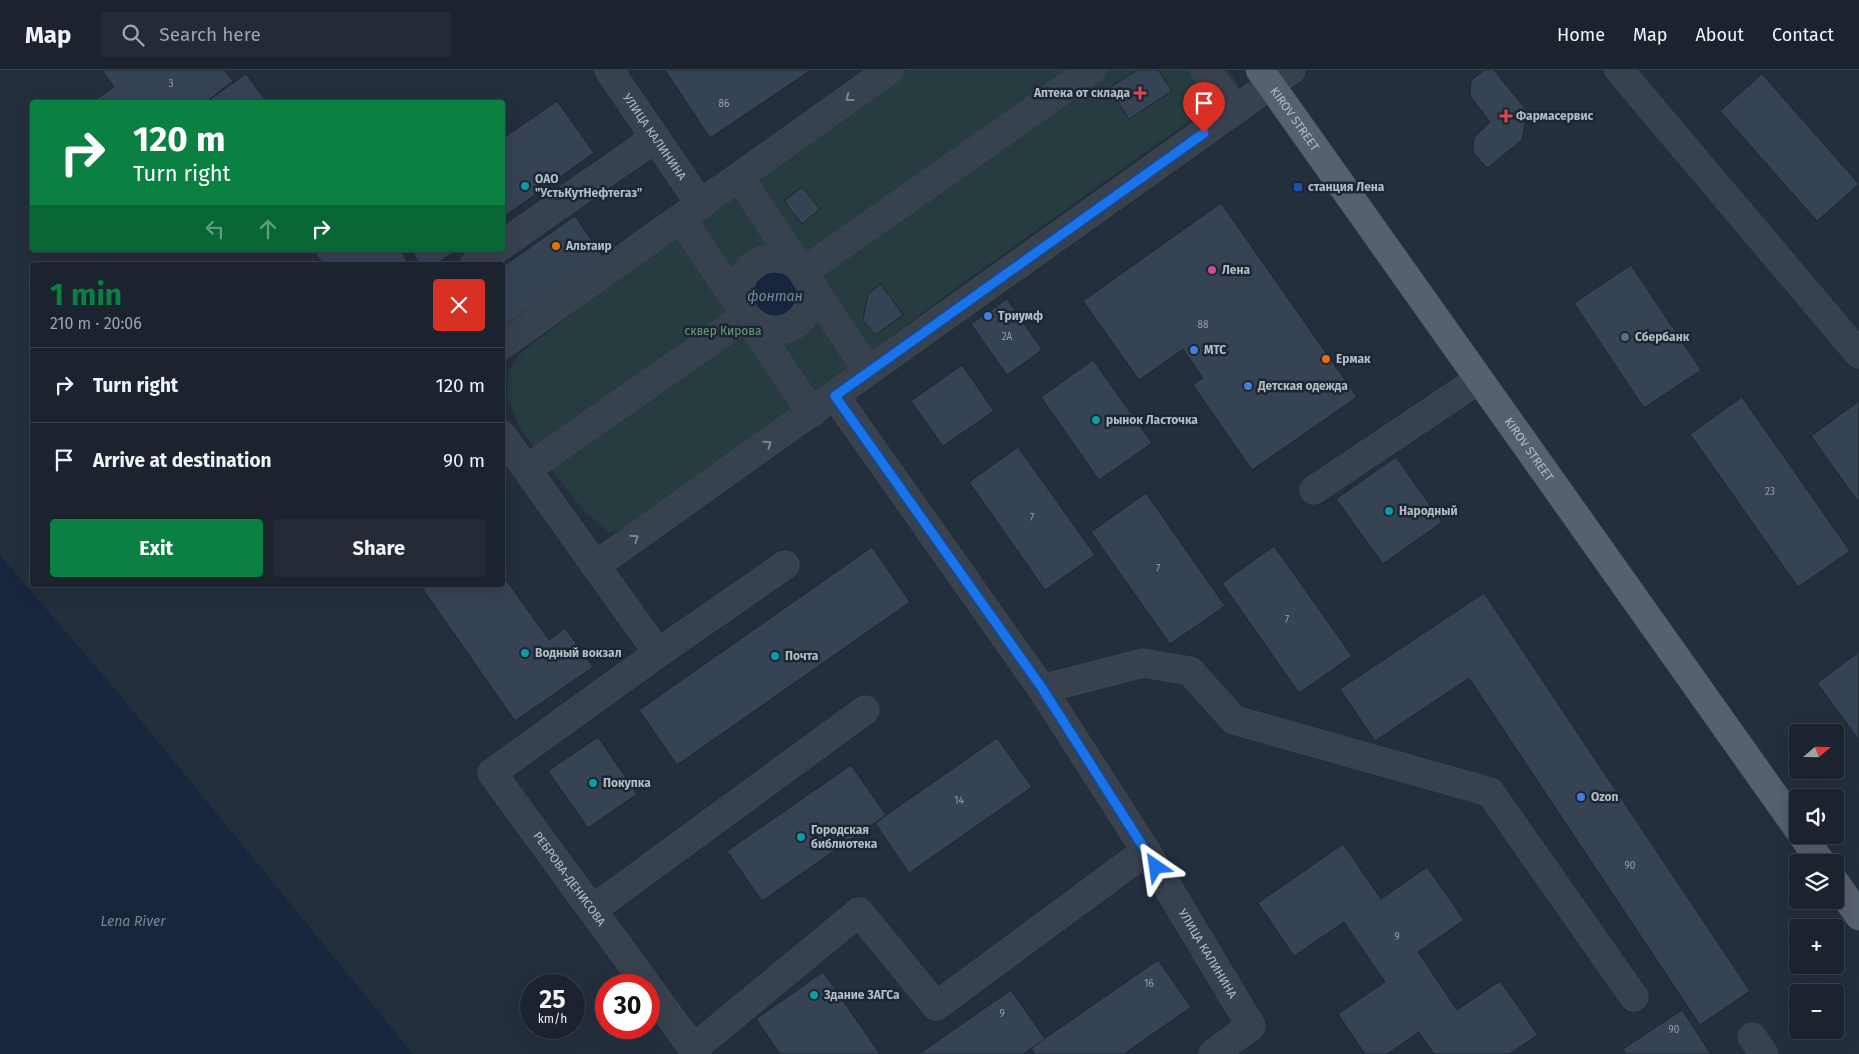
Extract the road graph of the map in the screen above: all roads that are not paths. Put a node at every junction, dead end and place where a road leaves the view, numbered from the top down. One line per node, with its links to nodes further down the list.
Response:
1 (609, 70): 8 (street, УЛИЦА КАЛИНИНА)
2 (888, 70): 9 (street, one-way to 9)
3 (1091, 70): 14 (street)
4 (1205, 70): 7 (street)
5 (1619, 70): 17 (street)
6 (1274, 75): 7 (street); 19 (main road, KIROV STREET)
7 (1236, 110): 18 (street)
8 (655, 138): 10 (street, УЛИЦА КАЛИНИНА); 11 (street)
9 (740, 176): 10 (street); 14 (street)
10 (691, 212): 15 (street, УЛИЦА КАЛИНИНА); 16 (street)
11 (505, 243)
12 (492, 252): 13 (street)
13 (478, 262)
14 (803, 272): 15 (street); 15 (street); 18 (street)
15 (746, 316): 21 (street, УЛИЦА КАЛИНИНА); 23 (street)
16 (505, 343)
17 (1859, 354)
18 (868, 371): 20 (street)
19 (1478, 380): 24 (street); 30 (main road, KIROV STREET)
20 (835, 396): 21 (street); 28 (street, УЛИЦА КАЛИНИНА)
21 (812, 413): 26 (street, one-way to 21)
22 (505, 439): 23 (street)
23 (527, 469): 26 (street)
24 (1314, 490)
25 (785, 565): 27 (street)
26 (595, 566): 27 (street)
27 (658, 653): 33 (street, РЕБРОВА-ДЕНИСОВА)
28 (1042, 688): 31 (street, УЛИЦА КАЛИНИНА); 36 (street)
29 (865, 710): 33 (street)
30 (1789, 816)
31 (1146, 851): 38 (street); 39 (street, УЛИЦА КАЛИНИНА)
32 (1844, 895): 34 (main road)
33 (592, 910): 35 (street, РЕБРОВА-ДЕНИСОВА)
34 (1859, 916)
35 (639, 974)
36 (1634, 998)
37 (660, 1003): 38 (street, РЕБРОВА-ДЕНИСОВА)
38 (695, 1051)
39 (1213, 1054)

